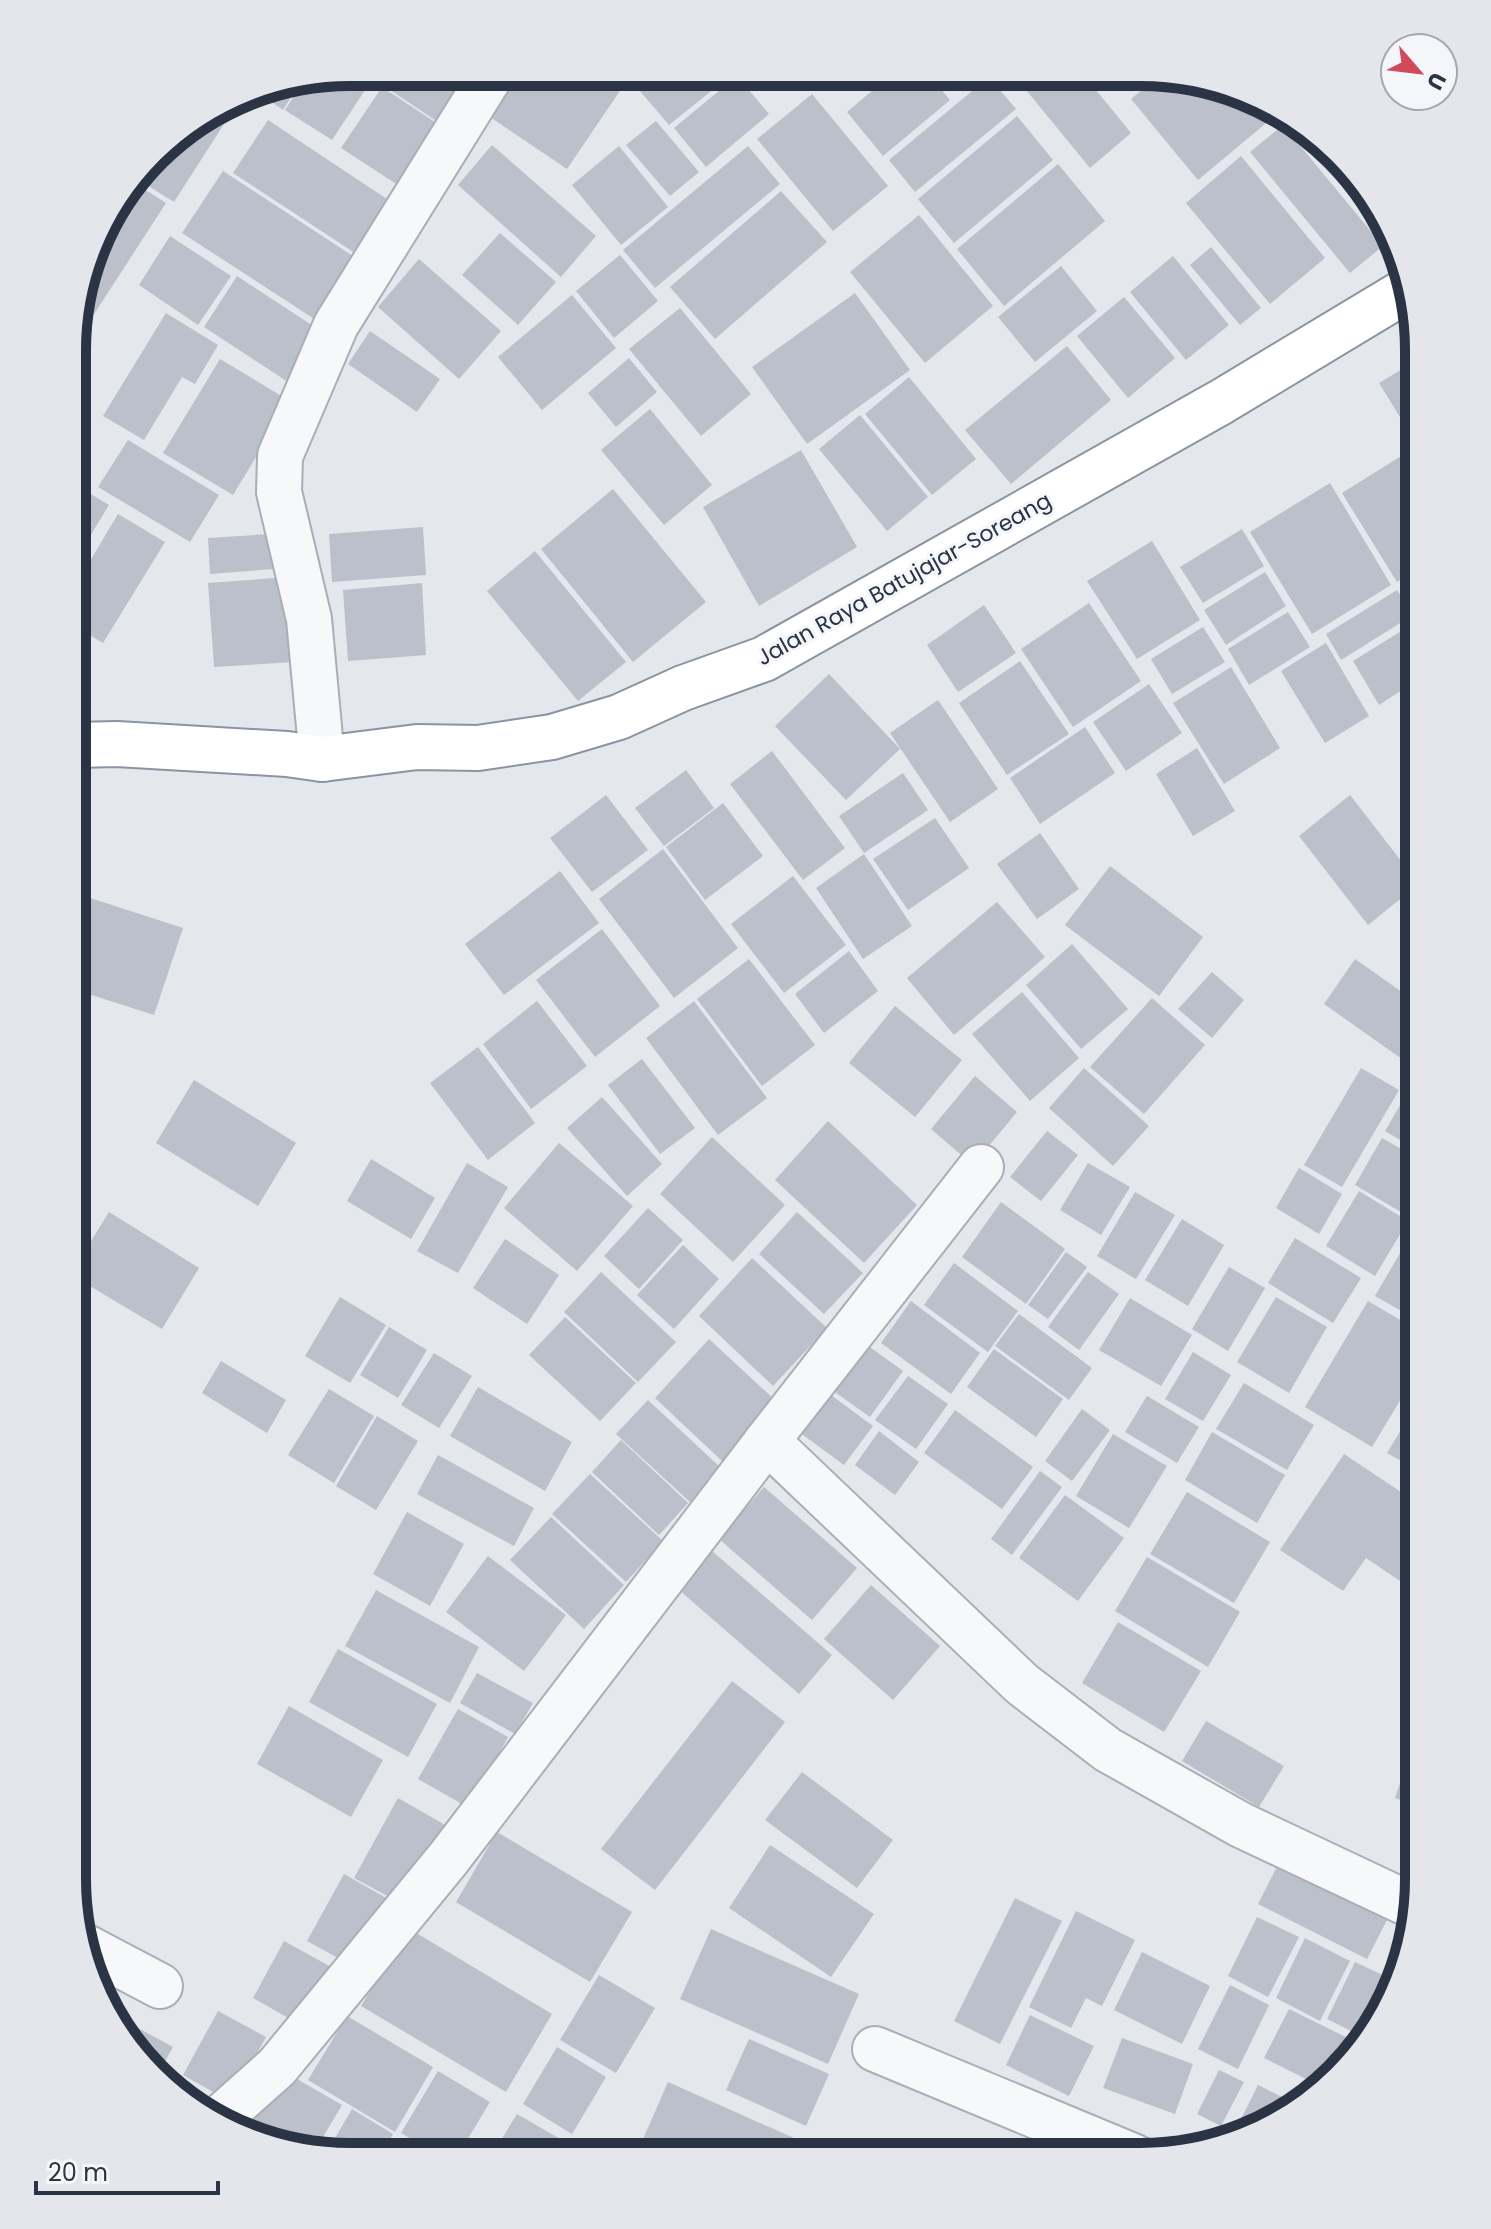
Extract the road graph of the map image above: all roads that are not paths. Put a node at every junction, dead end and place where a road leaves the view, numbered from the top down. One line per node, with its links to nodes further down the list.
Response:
1 (484, 87): 4 (street)
2 (1399, 295): 4 (highway, Jalan Raya Batujajar-Soreang)
3 (86, 745): 4 (highway, Jalan Raya Batujajar-Soreang)
4 (322, 759)
5 (981, 1167): 6 (street)
6 (767, 1441): 7 (street); 11 (street)
7 (1404, 1902)
8 (97, 1953): 9 (street)
9 (160, 1986)
10 (875, 2049): 12 (street)
11 (226, 2112)
12 (1101, 2143)

